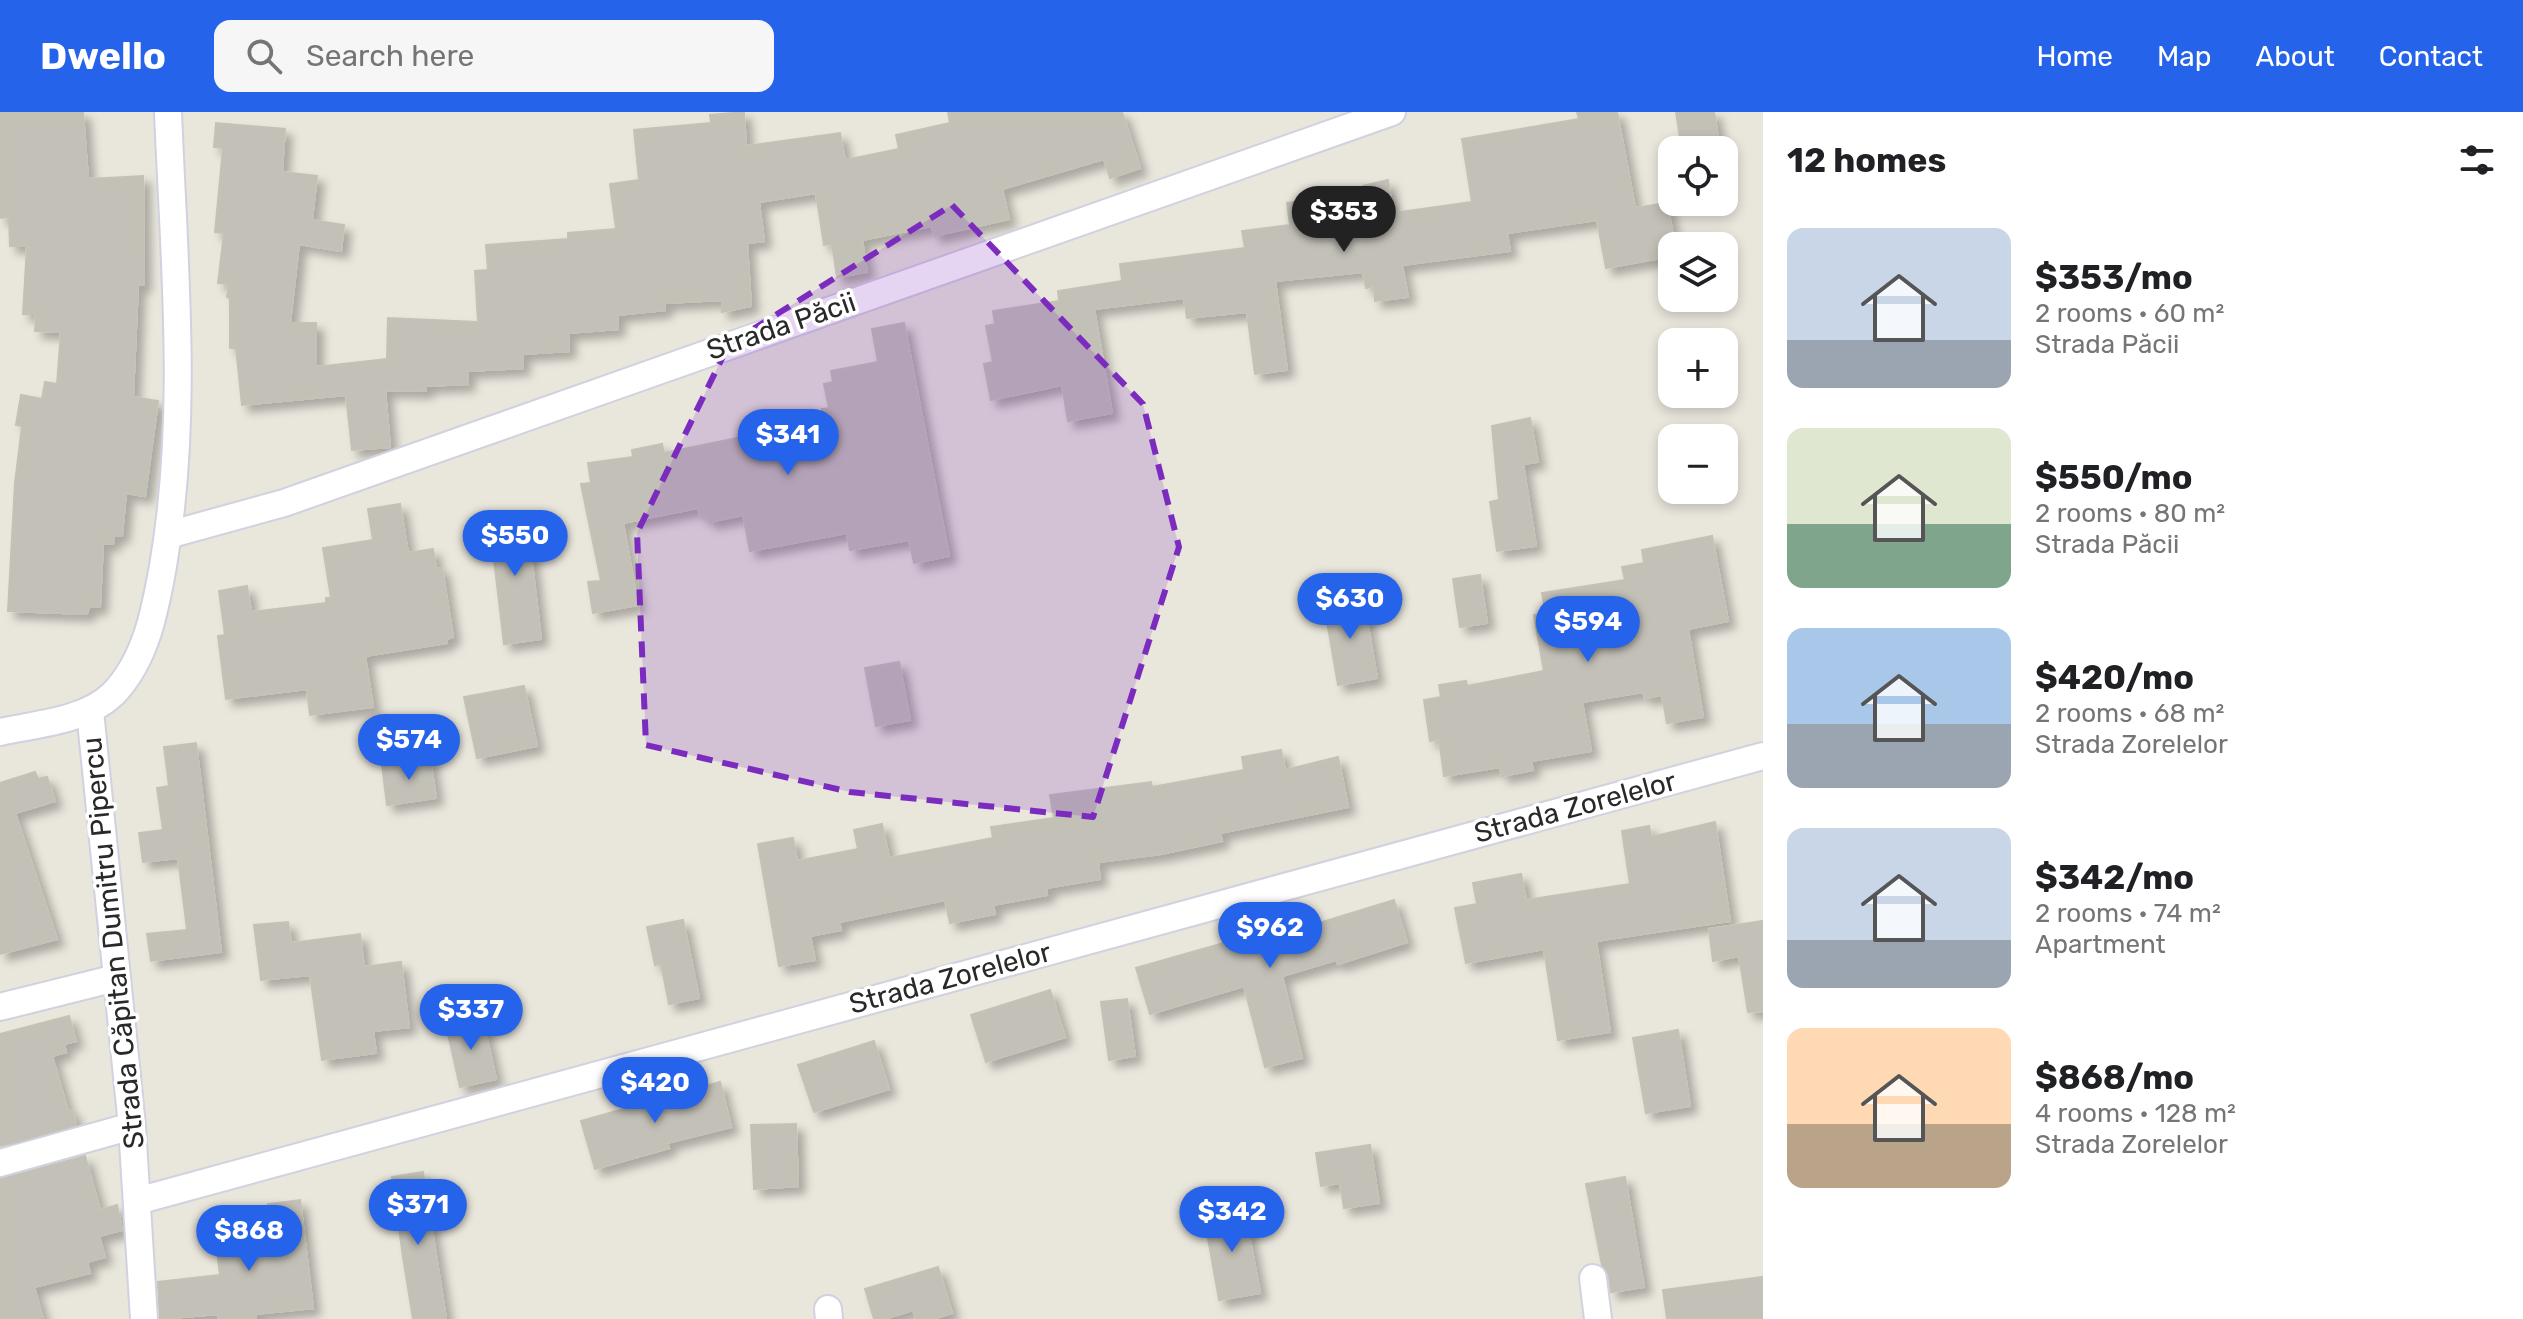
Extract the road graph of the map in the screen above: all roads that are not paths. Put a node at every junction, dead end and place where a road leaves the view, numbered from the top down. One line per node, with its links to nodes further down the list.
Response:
1 (168, 112): 3 (street, Strada Căpitan Dumitru Pipercu)
2 (1392, 112): 3 (street, Strada Păcii)
3 (168, 535): 4 (street, Strada Căpitan Dumitru Pipercu)
4 (90, 711): 5 (street); 7 (street, Strada Căpitan Dumitru Pipercu)
5 (0, 732)
6 (1763, 756): 11 (street, Strada Zorelelor)
7 (116, 978): 8 (street); 9 (street, Strada Căpitan Dumitru Pipercu)
8 (0, 1007)
9 (132, 1126): 10 (street); 11 (street, Strada Căpitan Dumitru Pipercu)
10 (0, 1163)
11 (137, 1201): 13 (street, Strada Căpitan Dumitru Pipercu)
12 (1593, 1278): 14 (street)
13 (144, 1319)
14 (1598, 1319)

